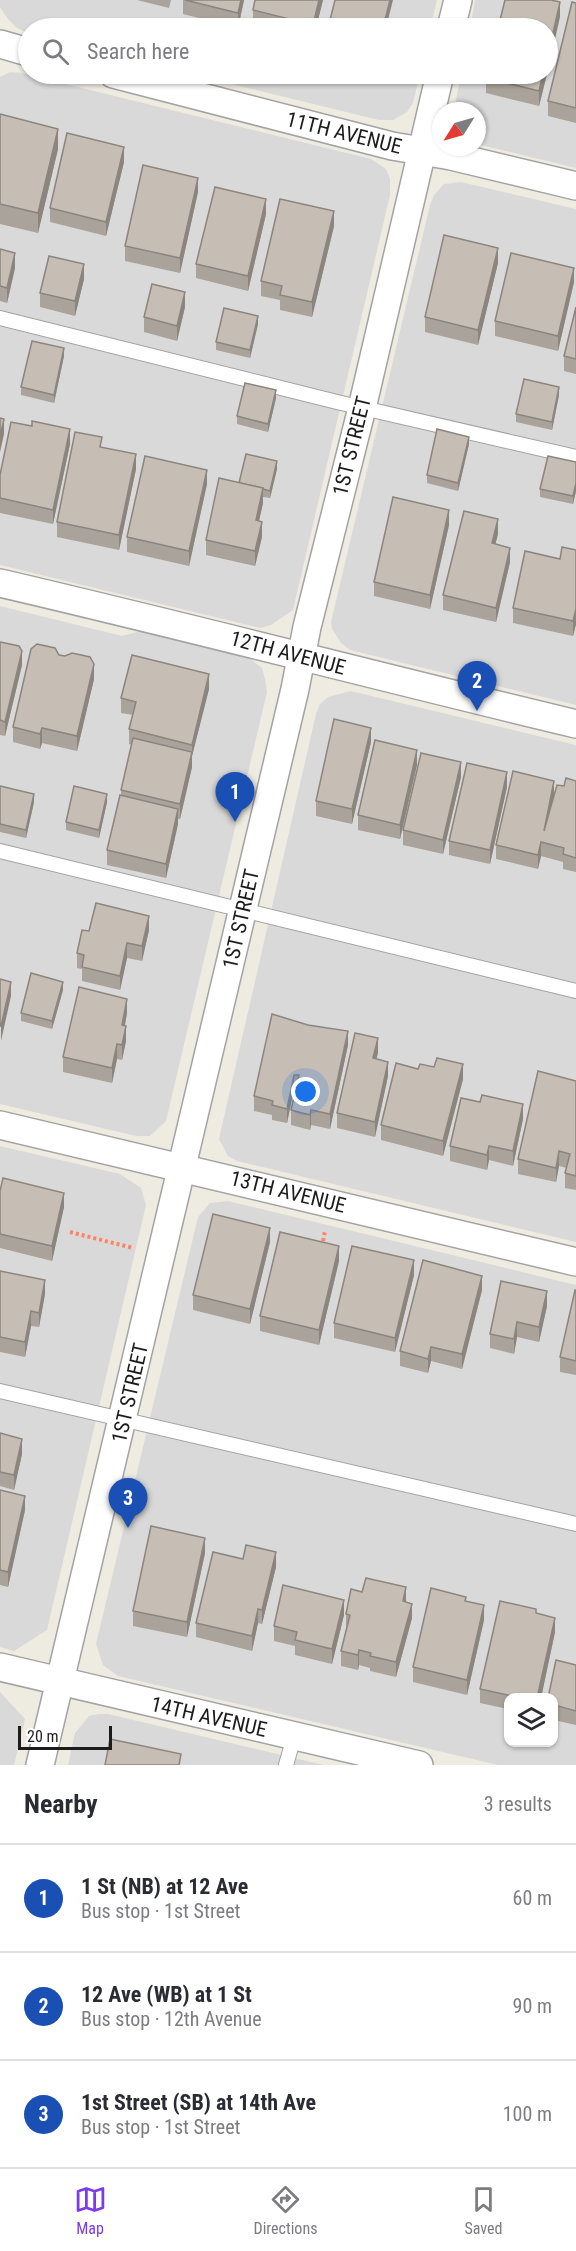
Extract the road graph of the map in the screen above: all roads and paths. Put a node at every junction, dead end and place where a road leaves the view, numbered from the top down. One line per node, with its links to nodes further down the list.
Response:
1 (458, 0): 2 (street)
2 (454, 18)
3 (0, 44): 4 (street)
4 (18, 49)
5 (152, 84): 7 (street, 11TH AVENUE)
6 (438, 84): 7 (street, 1ST STREET)
7 (422, 151): 8 (street, 11TH AVENUE); 10 (street, 1ST STREET)
8 (576, 186)
9 (0, 318): 10 (lane)
10 (362, 408): 11 (lane); 13 (street, 1ST STREET)
11 (576, 457)
12 (0, 583): 13 (street, 12TH AVENUE)
13 (301, 658): 14 (street, 12TH AVENUE); 16 (street, 1ST STREET)
14 (576, 724)
15 (0, 851): 16 (lane)
16 (243, 910): 17 (lane); 19 (street, 1ST STREET)
17 (576, 991)
18 (0, 1125): 19 (street, 13TH AVENUE)
19 (182, 1168): 24 (street, 13TH AVENUE); 26 (street, 1ST STREET)
20 (325, 1227): 23 (path)
21 (70, 1232): 22 (path)
22 (136, 1249)
23 (321, 1251)
24 (576, 1262)
25 (0, 1391): 26 (lane)
26 (124, 1420): 27 (lane); 29 (street, 1ST STREET)
27 (576, 1524)
28 (0, 1667): 29 (street, 14TH AVENUE)
29 (62, 1682): 30 (street, 14TH AVENUE); 31 (street, 1ST STREET)
30 (294, 1737): 32 (lane); 33 (street, 14TH AVENUE)
31 (40, 1765)
32 (286, 1765)
33 (419, 1765)

